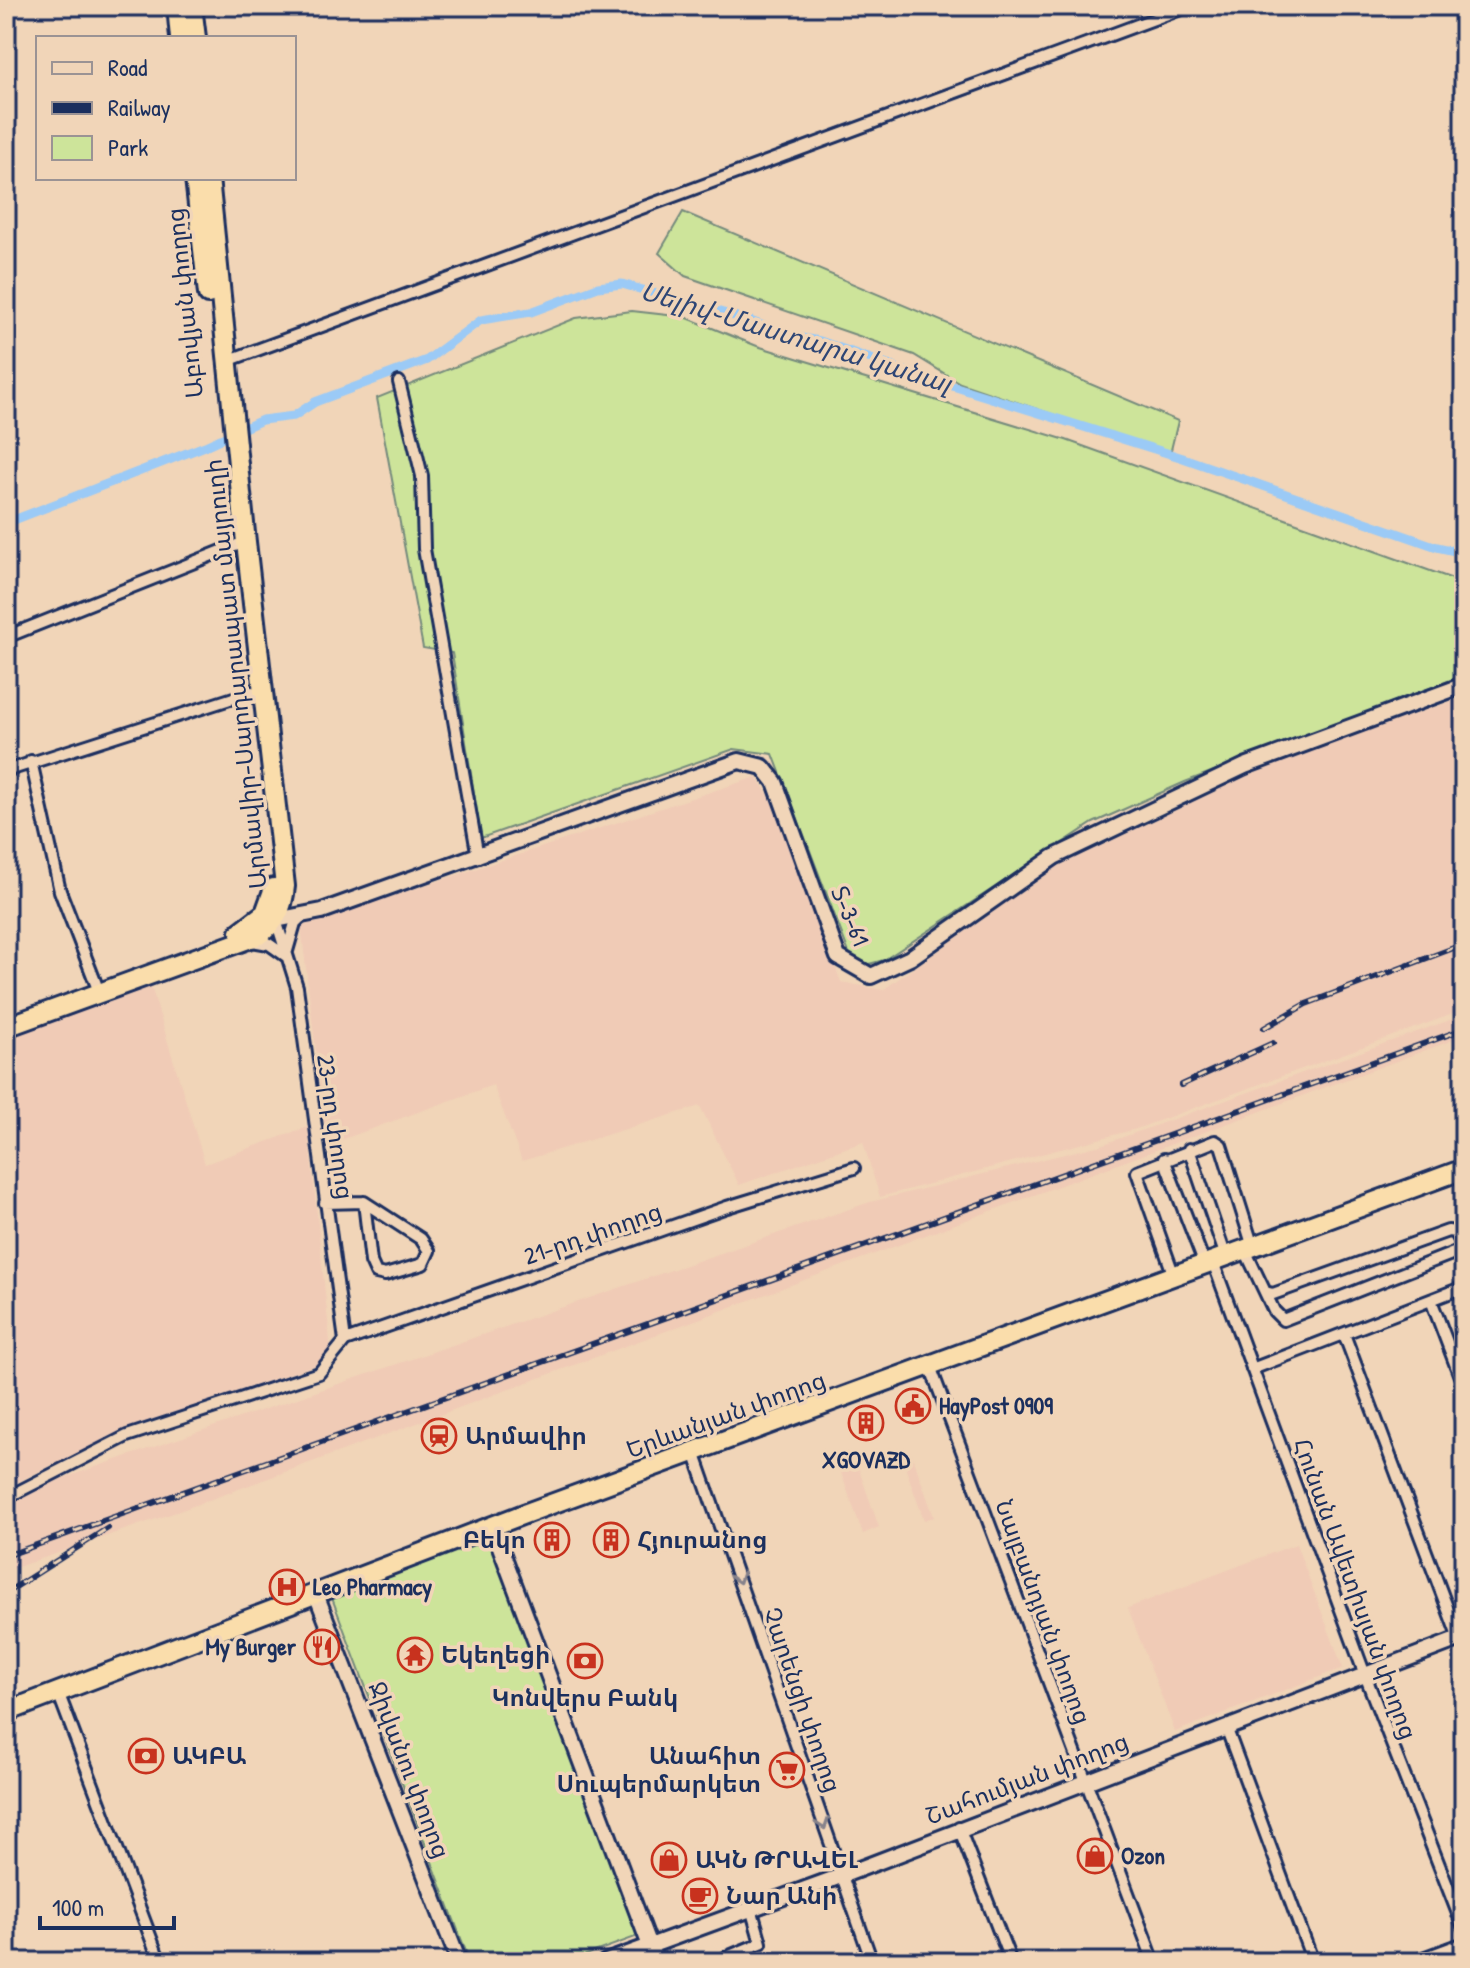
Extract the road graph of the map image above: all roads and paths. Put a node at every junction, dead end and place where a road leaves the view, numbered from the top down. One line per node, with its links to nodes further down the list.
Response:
1 (177, 6): 4 (highway)
2 (192, 6): 5 (highway)
3 (1189, 6): 9 (street)
4 (180, 36)
5 (196, 36)
6 (195, 180): 8 (highway, Աբովյան փողոց)
7 (209, 180): 8 (highway, Աբովյան փողոց)
8 (217, 326): 9 (highway, Աբովյան փողոց); 11 (highway, Աբովյան փողոց)
9 (227, 361): 11 (highway, Աբովյան փողոց)
10 (399, 382): 19 (street)
11 (228, 421): 12 (highway, Արմավիր-Սարդարապատ մայրուղի)
12 (232, 456): 13 (highway, Արմավիր-Սարդարապատ մայրուղի); 20 (highway, Արմավիր-Սարդարապատ մայրուղի)
13 (237, 545): 14 (street); 16 (highway, Արմավիր-Սարդարապատ մայրուղի)
14 (6, 637)
15 (1464, 685): 19 (street, Տ-3-61 / Տ-3-61)
16 (252, 692): 17 (street); 22 (highway, Արմավիր-Սարդարապատ մայրուղի)
17 (31, 761): 18 (street); 25 (street)
18 (6, 771)
19 (478, 857): 21 (street, Տ-3-61 / Տ-3-61)
20 (285, 887): 21 (street); 22 (highway, Արմավիր-Սարդարապատ մայրուղի)
21 (304, 915): 22 (street, Տ-3-61 / Տ-3-61); 24 (street)
22 (270, 916): 23 (highway, Արմավիր-Սարդարապատ մայրուղի); 24 (street, 23-րդ փողոց); 25 (highway, Արմավիր-Սարդարապատ մայրուղի)
23 (248, 940): 24 (street); 27 (highway, Արմավիր-Սարդարապատ մայրուղի)
24 (286, 956): 33 (street, 23-րդ փողոց)
25 (96, 984): 26 (highway, Արմավիր-Սարդարապատ մայրուղի)
26 (6, 1016)
27 (6, 1027)
28 (1189, 1149): 29 (street); 34 (street); 36 (street)
29 (1164, 1159): 36 (street); 37 (street)
30 (854, 1168): 42 (street, 21-րդ փողոց)
31 (1464, 1169): 34 (highway, Երևանյան փողոց)
32 (364, 1202): 32 (street); 33 (street)
33 (325, 1203): 42 (street, 23-րդ փողոց)
34 (1249, 1248): 36 (highway, Երևանյան փողոց); 39 (street)
35 (1464, 1248): 39 (street); 39 (street)
36 (1215, 1261): 37 (highway, Երևանյան փողոց); 44 (street, Հունան Ավետիսյան փողոց)
37 (1174, 1276): 43 (highway, Երևանյան փողոց)
38 (1464, 1287): 40 (street)
39 (1265, 1292)
40 (1431, 1300): 41 (street); 45 (street)
41 (1344, 1334): 44 (street); 50 (street)
42 (345, 1341): 47 (street)
43 (930, 1366): 46 (highway, Երևանյան փողոց); 55 (street, Նալբանդյան փողոց)
44 (1252, 1369): 51 (street, Հունան Ավետիսյան փողոց)
45 (1464, 1387)
46 (694, 1452): 48 (highway, Երևանյան փողոց); 57 (street, Չարենցի փողոց, one-way to 57)
47 (6, 1498)
48 (493, 1528): 49 (highway, Երևանյան փողոց); 61 (street)
49 (316, 1594): 52 (highway, Երևանյան փողոց); 63 (street, Ջիվանու փողոց)
50 (1462, 1638): 51 (street, Շահումյան փողոց)
51 (1365, 1675): 54 (street, Շահումյան փողոց); 59 (street, Հունան Ավետիսյան փողոց)
52 (58, 1692): 53 (highway, Երևանյան փողոց); 62 (street)
53 (6, 1712)
54 (1226, 1727): 55 (street, Շահումյան փողոց); 70 (street)
55 (1084, 1780): 56 (street, Շահումյան փողոց); 69 (street, Նալբանդյան փողոց)
56 (959, 1828): 57 (street, Շահումյան փողոց); 68 (street)
57 (841, 1876): 58 (street, Շահումյան փողոց); 67 (street, Չարենցի փողոց)
58 (751, 1908): 61 (street, Շահումյան փողոց); 66 (street)
59 (1464, 1929)
60 (1464, 1943): 71 (street)
61 (650, 1945): 64 (street, Շահումյան փողոց); 65 (street)
62 (160, 1962)
63 (459, 1962)
64 (606, 1962)
65 (656, 1962)
66 (727, 1962)
67 (872, 1962)
68 (1011, 1962)
69 (1154, 1962)
70 (1313, 1962)
71 (1413, 1962)

